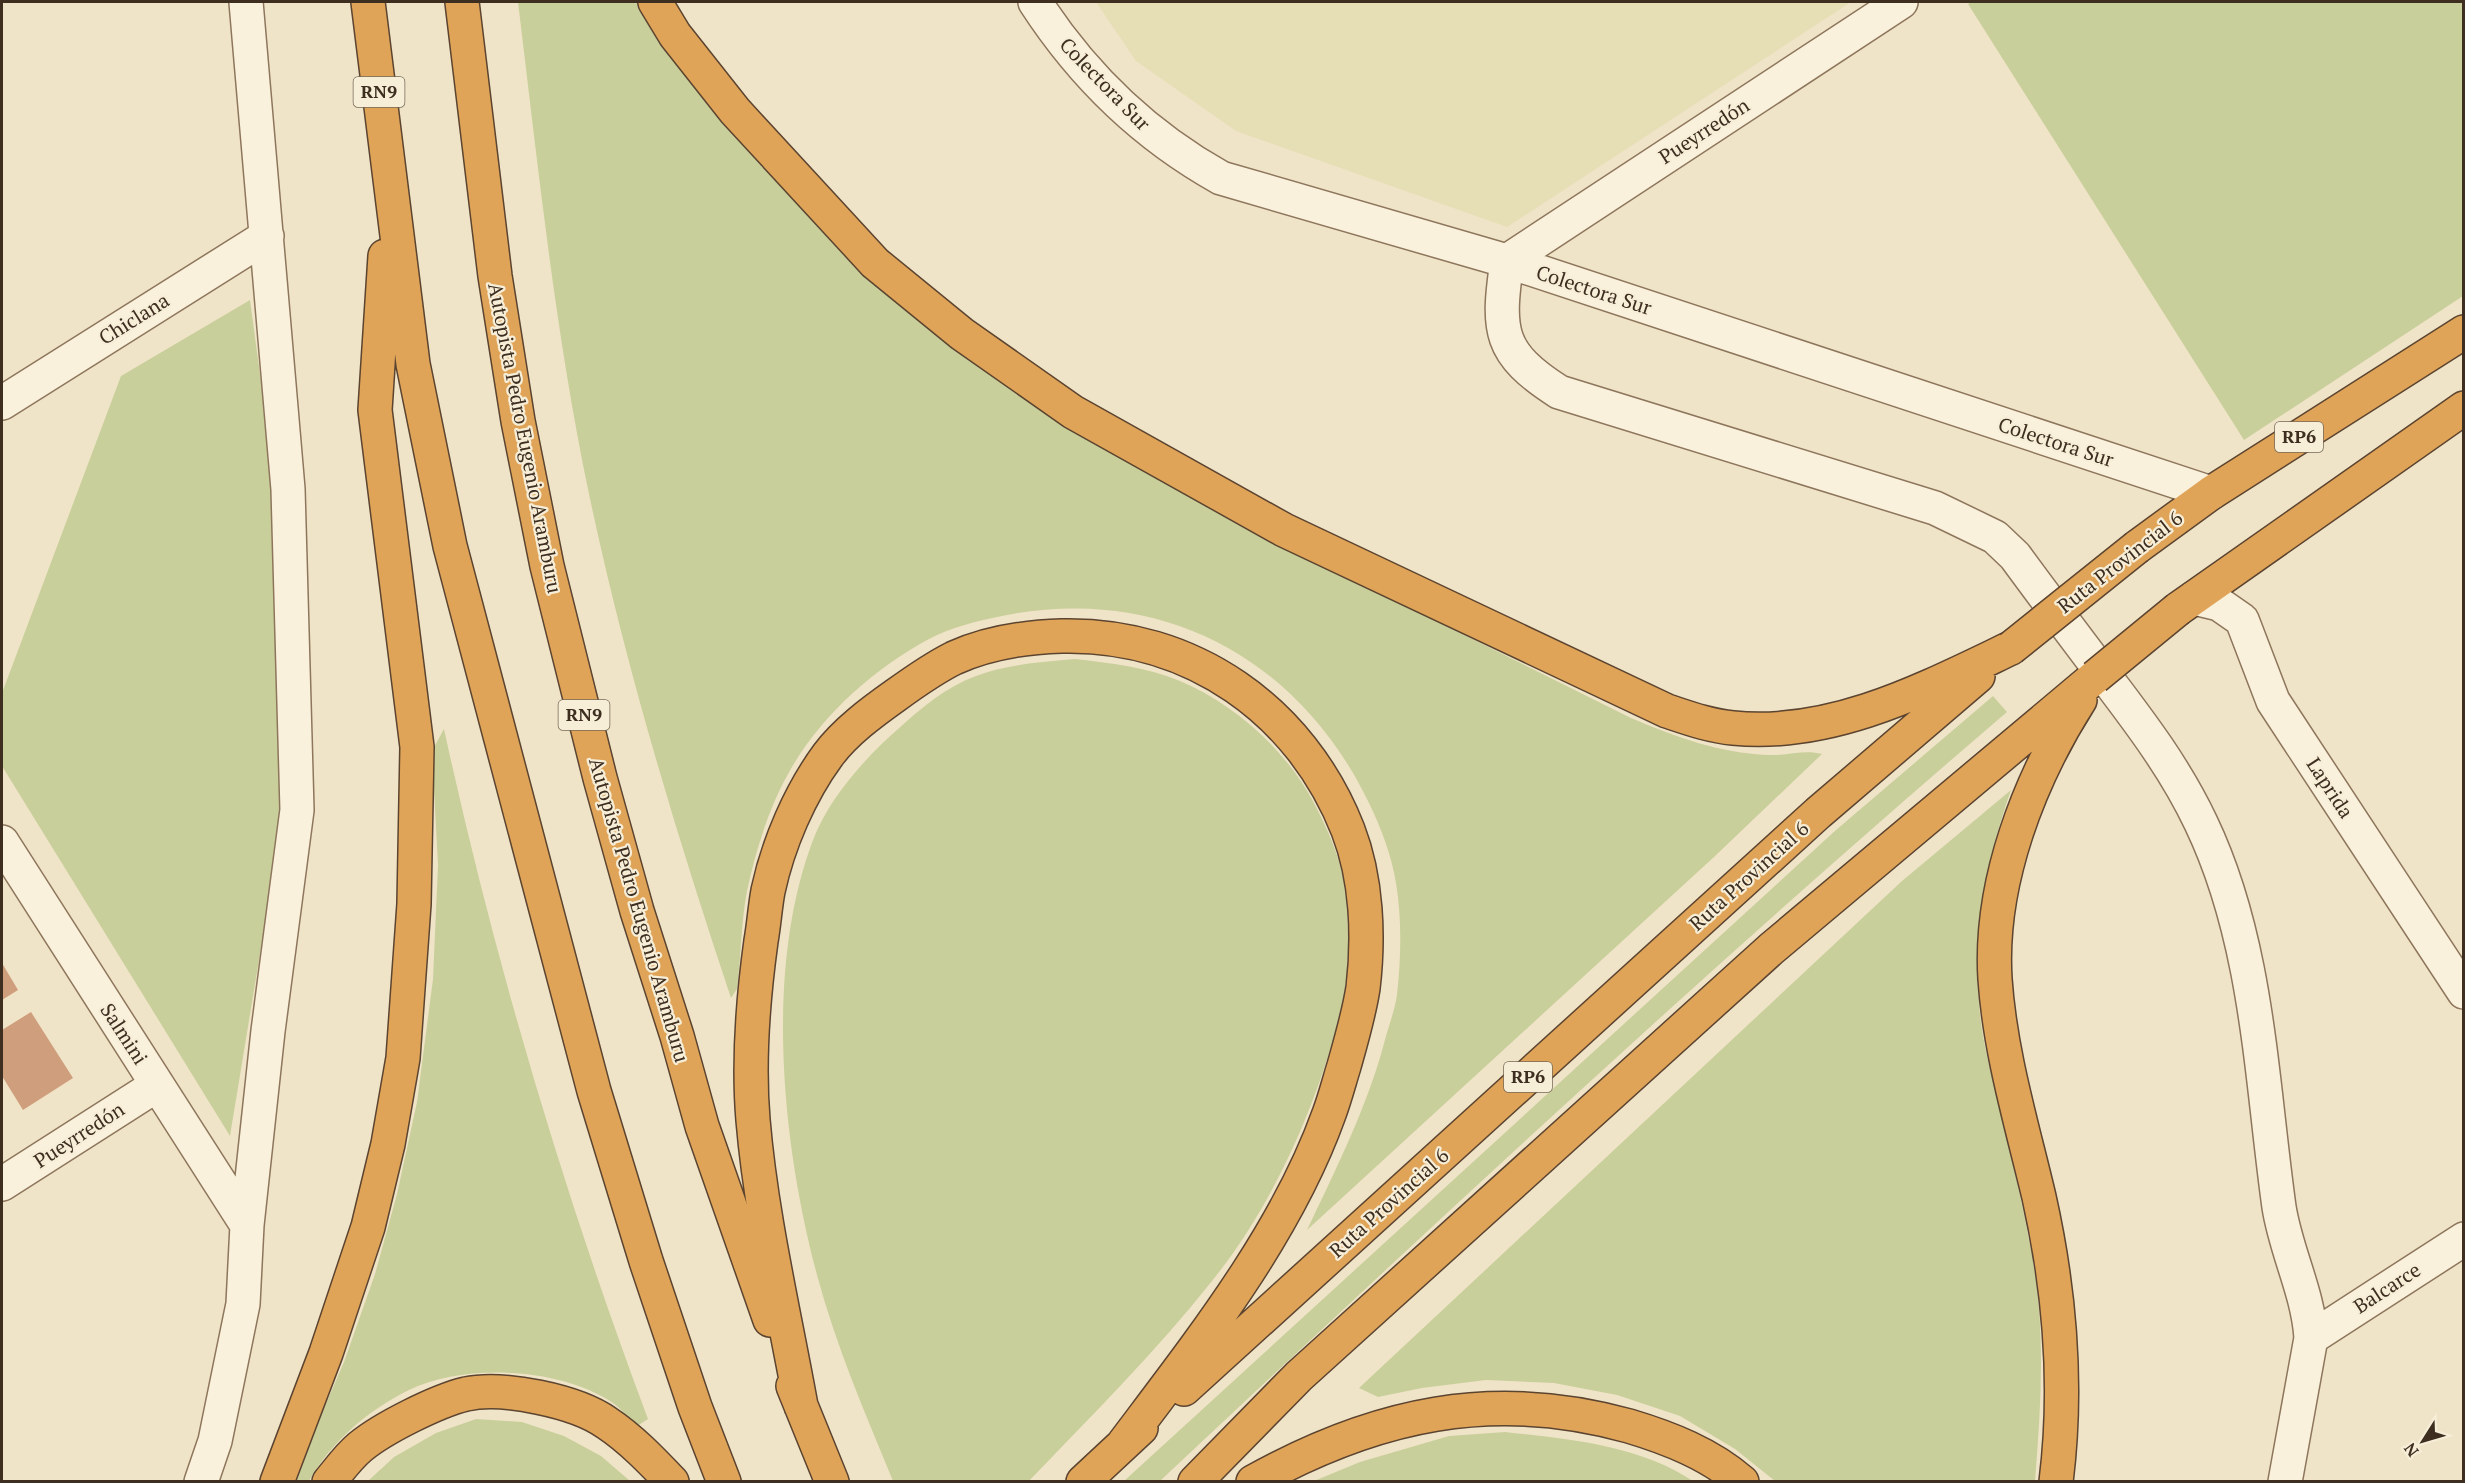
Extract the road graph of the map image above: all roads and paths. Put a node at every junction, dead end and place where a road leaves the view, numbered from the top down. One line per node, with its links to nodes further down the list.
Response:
1 (246, 2): 8 (street)
2 (368, 2): 7 (highway, RN9)
3 (462, 2): 24 (highway, Autopista Pedro Eugenio Aramburu / RN9)
4 (655, 2): 15 (highway)
5 (1035, 2): 9 (street, Colectora Sur)
6 (1901, 2): 9 (street, Pueyrredón)
7 (389, 183): 27 (highway); 30 (highway, RN9)
8 (267, 236): 11 (street, Chiclana); 21 (street)
9 (1507, 261): 13 (street, Colectora Sur); 23 (street)
10 (2463, 332): 13 (highway, Ruta Provincial 6 / RP6)
11 (2, 403)
12 (2463, 408): 14 (highway)
13 (2211, 493): 15 (highway, Ruta Provincial 6 / RP6, bridge)
14 (2186, 604): 16 (highway, bridge); 18 (street, Laprida)
15 (1972, 673): 25 (highway, Ruta Provincial 6 / RP6)
16 (2095, 677): 33 (highway); 36 (highway)
17 (2, 842): 19 (street, Salmini)
18 (2463, 992)
19 (157, 1085): 20 (street, Pueyrredón); 21 (street, Salmini)
20 (2, 1184)
21 (247, 1225): 26 (street)
22 (2463, 1239): 23 (street, Balcarce)
23 (2311, 1338): 37 (street)
24 (801, 1406): 25 (highway); 31 (highway, Autopista Pedro Eugenio Aramburu / RN9)
25 (1124, 1443): 32 (highway, Ruta Provincial 6 / RP6)
26 (201, 1482)
27 (277, 1482)
28 (329, 1482): 29 (highway)
29 (672, 1482)
30 (724, 1482)
31 (832, 1482)
32 (1083, 1482)
33 (1195, 1482)
34 (1253, 1482): 35 (highway)
35 (1742, 1482)
36 (2056, 1482)
37 (2285, 1482)

